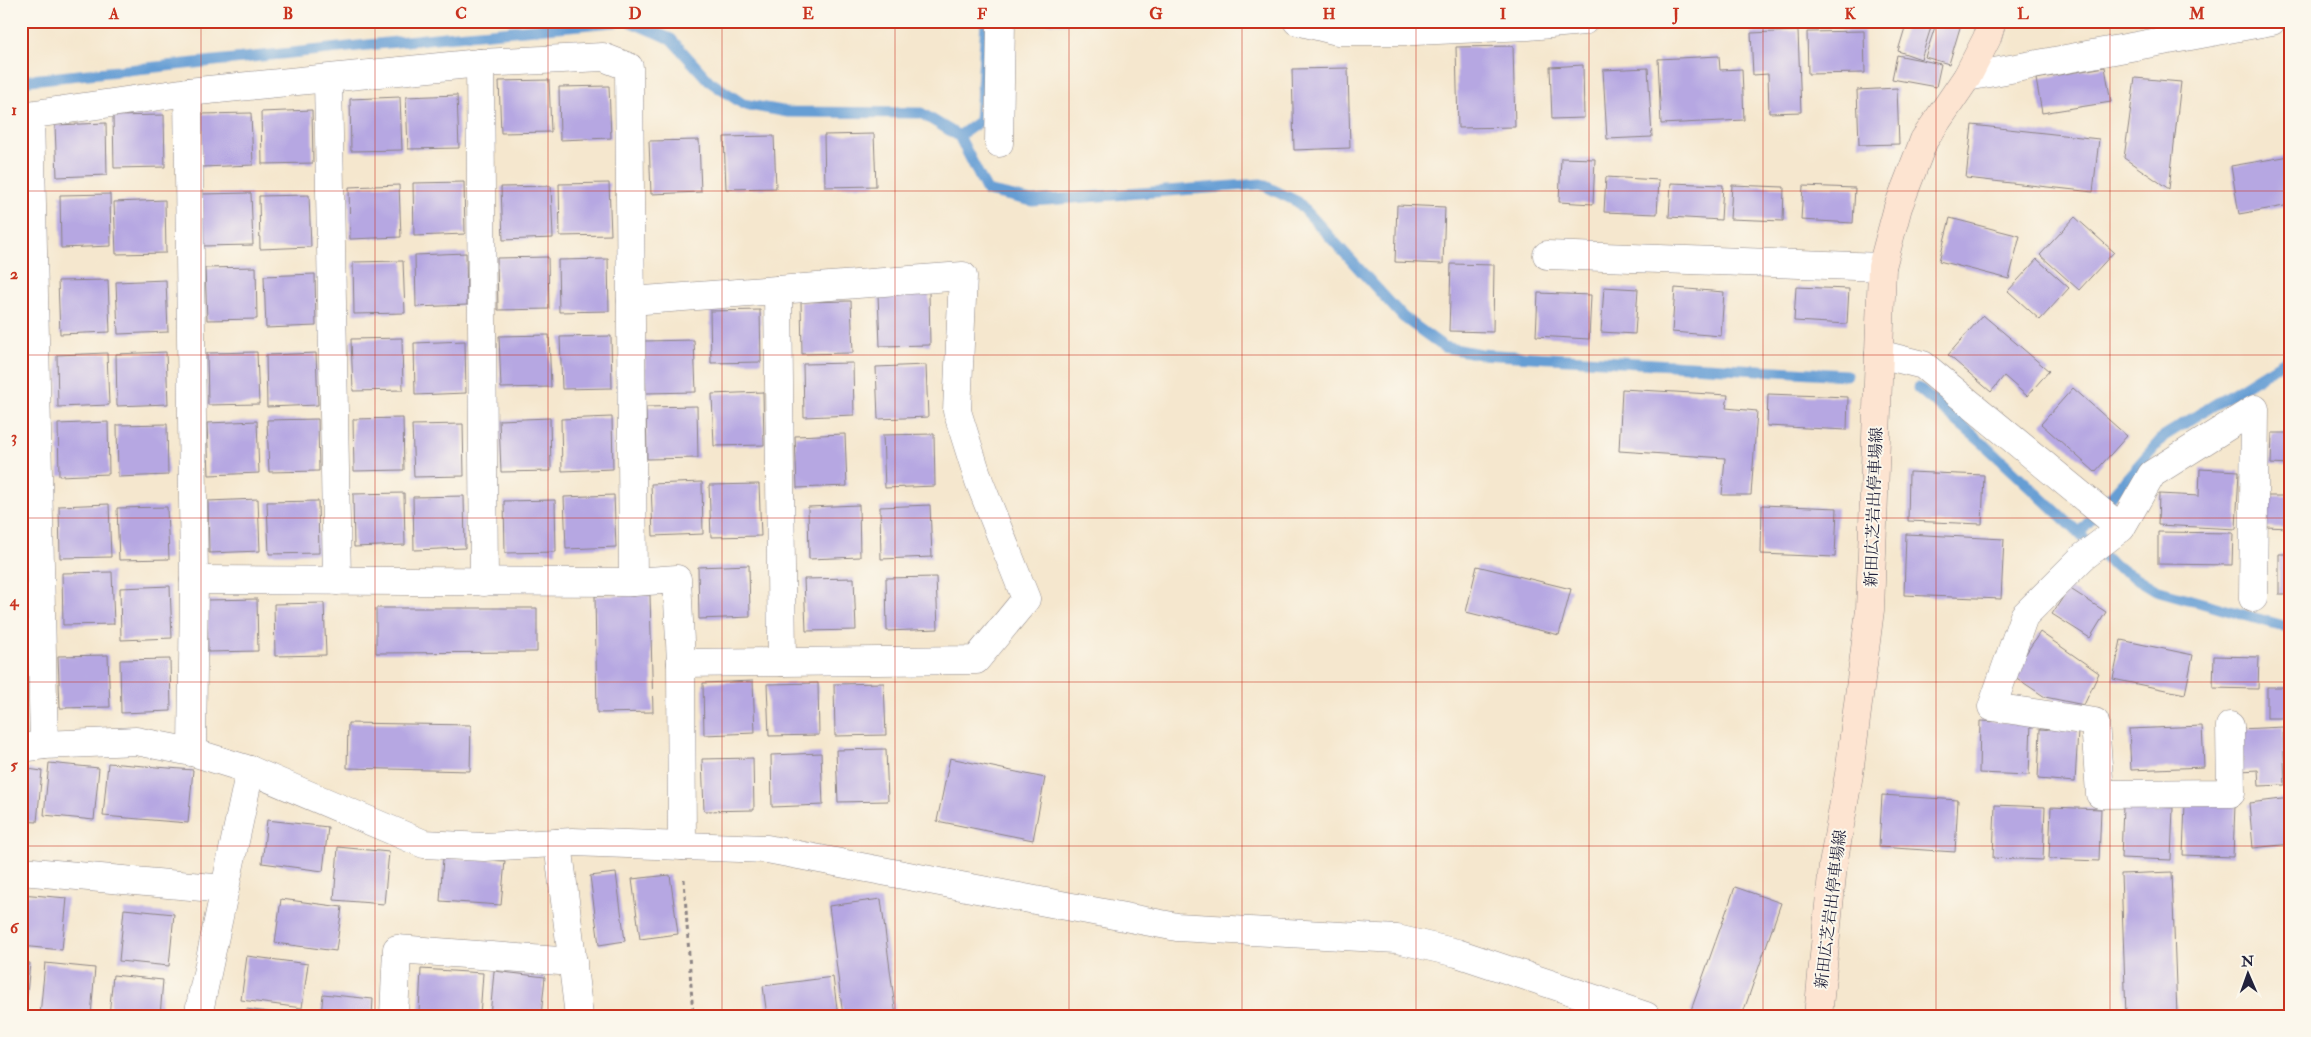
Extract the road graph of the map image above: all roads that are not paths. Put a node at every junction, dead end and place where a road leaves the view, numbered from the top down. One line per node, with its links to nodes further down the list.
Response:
1 (1001, 21): 12 (street)
2 (1584, 21): 6 (street)
3 (1992, 21): 8 (main road, 新田広芝岩出停車場線)
4 (2272, 21): 8 (street)
5 (1302, 22): 6 (street)
6 (1416, 26)
7 (480, 63): 9 (street); 16 (street); 21 (street)
8 (1967, 77): 14 (main road, 新田広芝岩出停車場線)
9 (328, 79): 10 (street); 20 (street)
10 (188, 92): 11 (street); 19 (street)
11 (25, 115): 27 (street)
12 (999, 143)
13 (1547, 255): 14 (street)
14 (1882, 267): 17 (main road, 新田広芝岩出停車場線)
15 (778, 290): 16 (street); 24 (street); 24 (street)
16 (631, 301): 22 (street)
17 (1879, 354): 18 (street); 39 (main road, 新田広芝岩出停車場線)
18 (2121, 528): 23 (street); 26 (street)
19 (194, 580): 20 (street); 28 (street)
20 (337, 581): 21 (street)
21 (484, 582): 22 (street)
22 (633, 582): 25 (street)
23 (2253, 598)
24 (782, 662): 25 (street)
25 (681, 663): 31 (street)
26 (2230, 726)
27 (33, 746): 28 (street)
28 (192, 752): 29 (street)
29 (250, 770): 30 (street); 33 (street)
30 (558, 843): 31 (street); 34 (street)
31 (682, 846): 38 (street)
32 (21, 871): 33 (street)
33 (224, 889): 35 (street)
34 (573, 962): 36 (street); 37 (street)
35 (198, 1016)
36 (394, 1016)
37 (579, 1016)
38 (1646, 1016)
39 (1818, 1016)

